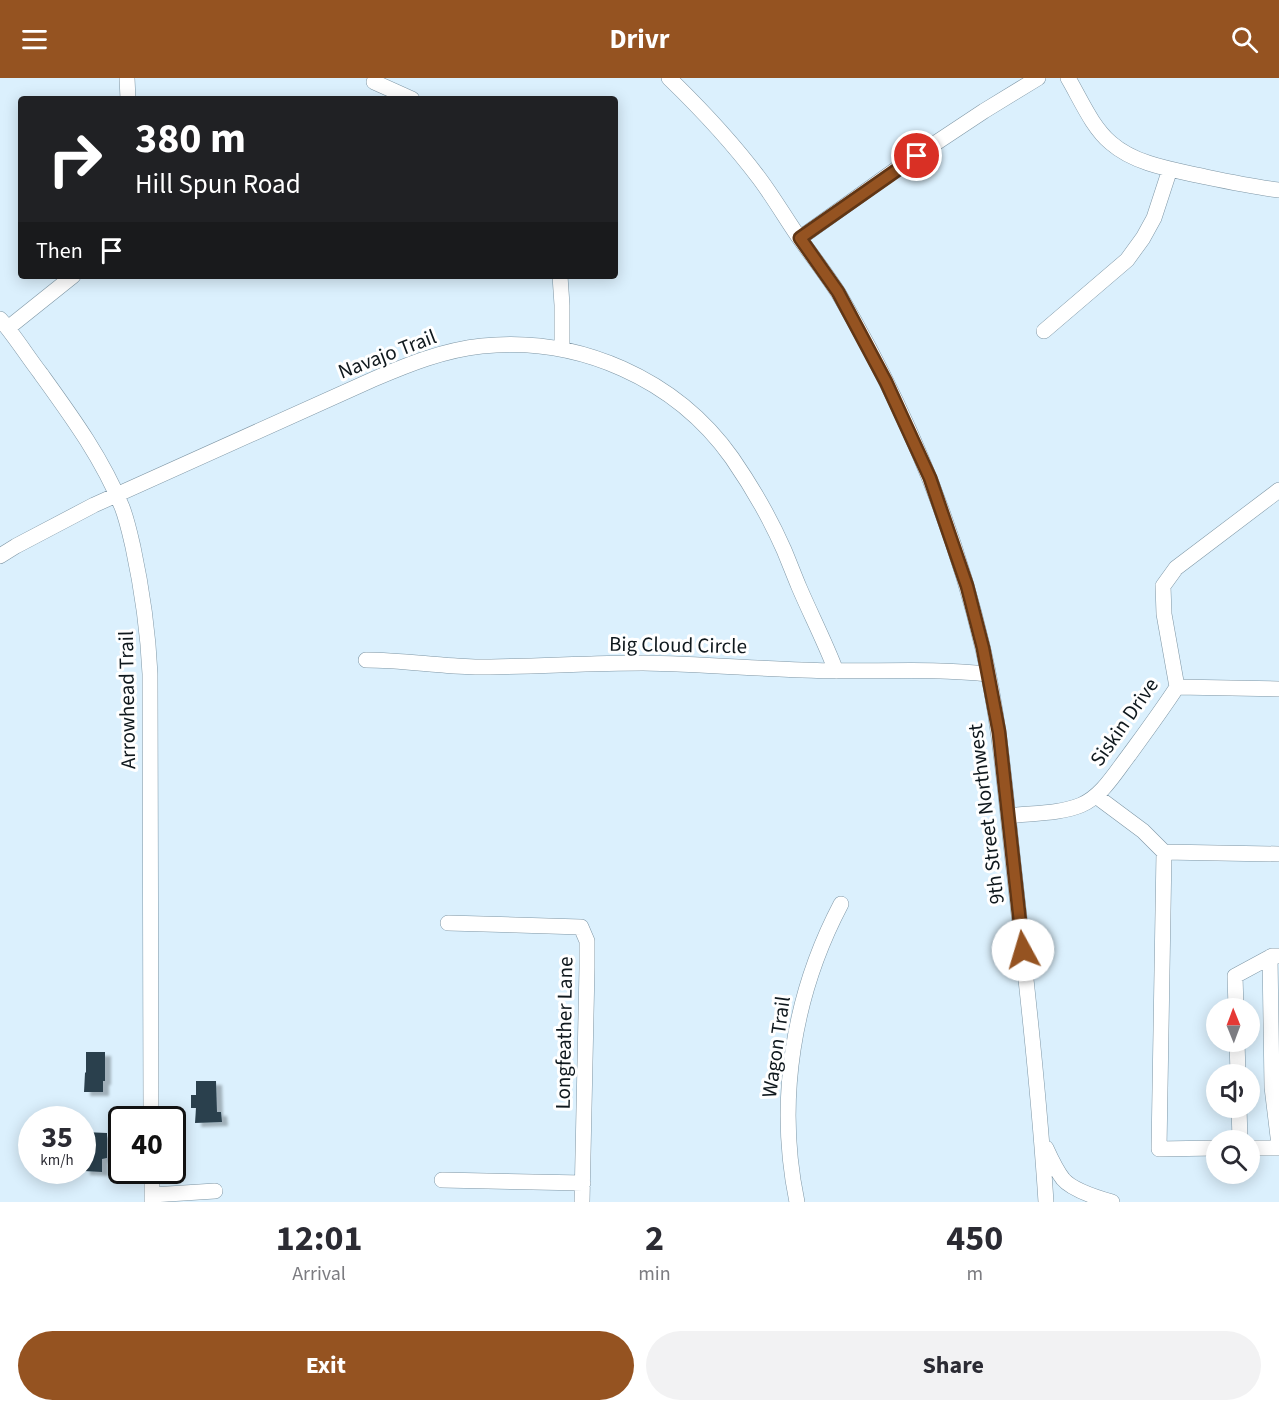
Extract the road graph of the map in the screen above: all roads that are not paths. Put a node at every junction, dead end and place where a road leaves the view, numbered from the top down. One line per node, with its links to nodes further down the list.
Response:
1 (127, 78): 6 (street)
2 (669, 78): 10 (street, 9th Street Northwest)
3 (1038, 78): 10 (street)
4 (1068, 78): 8 (street)
5 (374, 82): 7 (street)
6 (128, 96)
7 (405, 96)
8 (1170, 169): 9 (street); 14 (street)
9 (1279, 190)
10 (800, 238): 21 (street, 9th Street Northwest)
11 (69, 279): 13 (street)
12 (560, 279): 15 (street)
13 (4, 324): 17 (street, Arrowhead Trail)
14 (1044, 331)
15 (562, 348): 17 (street, Navajo Trail); 20 (street, Navajo Trail)
16 (1279, 490): 22 (street, Siskin Drive)
17 (116, 495): 18 (street, Navajo Trail); 32 (street, Arrowhead Trail)
18 (0, 556)
19 (366, 660): 20 (street, Big Cloud Circle)
20 (836, 671): 21 (street, Big Cloud Circle)
21 (988, 674): 25 (street, 9th Street Northwest)
22 (1177, 687): 23 (street); 24 (street, Siskin Drive)
23 (1279, 689)
24 (1096, 796): 25 (street, Siskin Drive); 26 (street)
25 (1008, 816): 33 (street, 9th Street Northwest)
26 (1164, 852): 27 (street); 36 (street)
27 (1279, 854)
28 (841, 904): 42 (street, Wagon Trail)
29 (448, 923): 38 (street, Longfeather Lane)
30 (1275, 957): 31 (street); 34 (street)
31 (1236, 998)
32 (151, 1106)
33 (1041, 1139): 43 (street, 9th Street Northwest); 44 (street)
34 (1279, 1146): 35 (street)
35 (1260, 1147)
36 (1206, 1148)
37 (442, 1180): 38 (street)
38 (583, 1183): 41 (street, Longfeather Lane)
39 (215, 1191): 40 (street)
40 (152, 1198)
41 (582, 1202)
42 (797, 1202)
43 (1046, 1202)
44 (1112, 1202)

